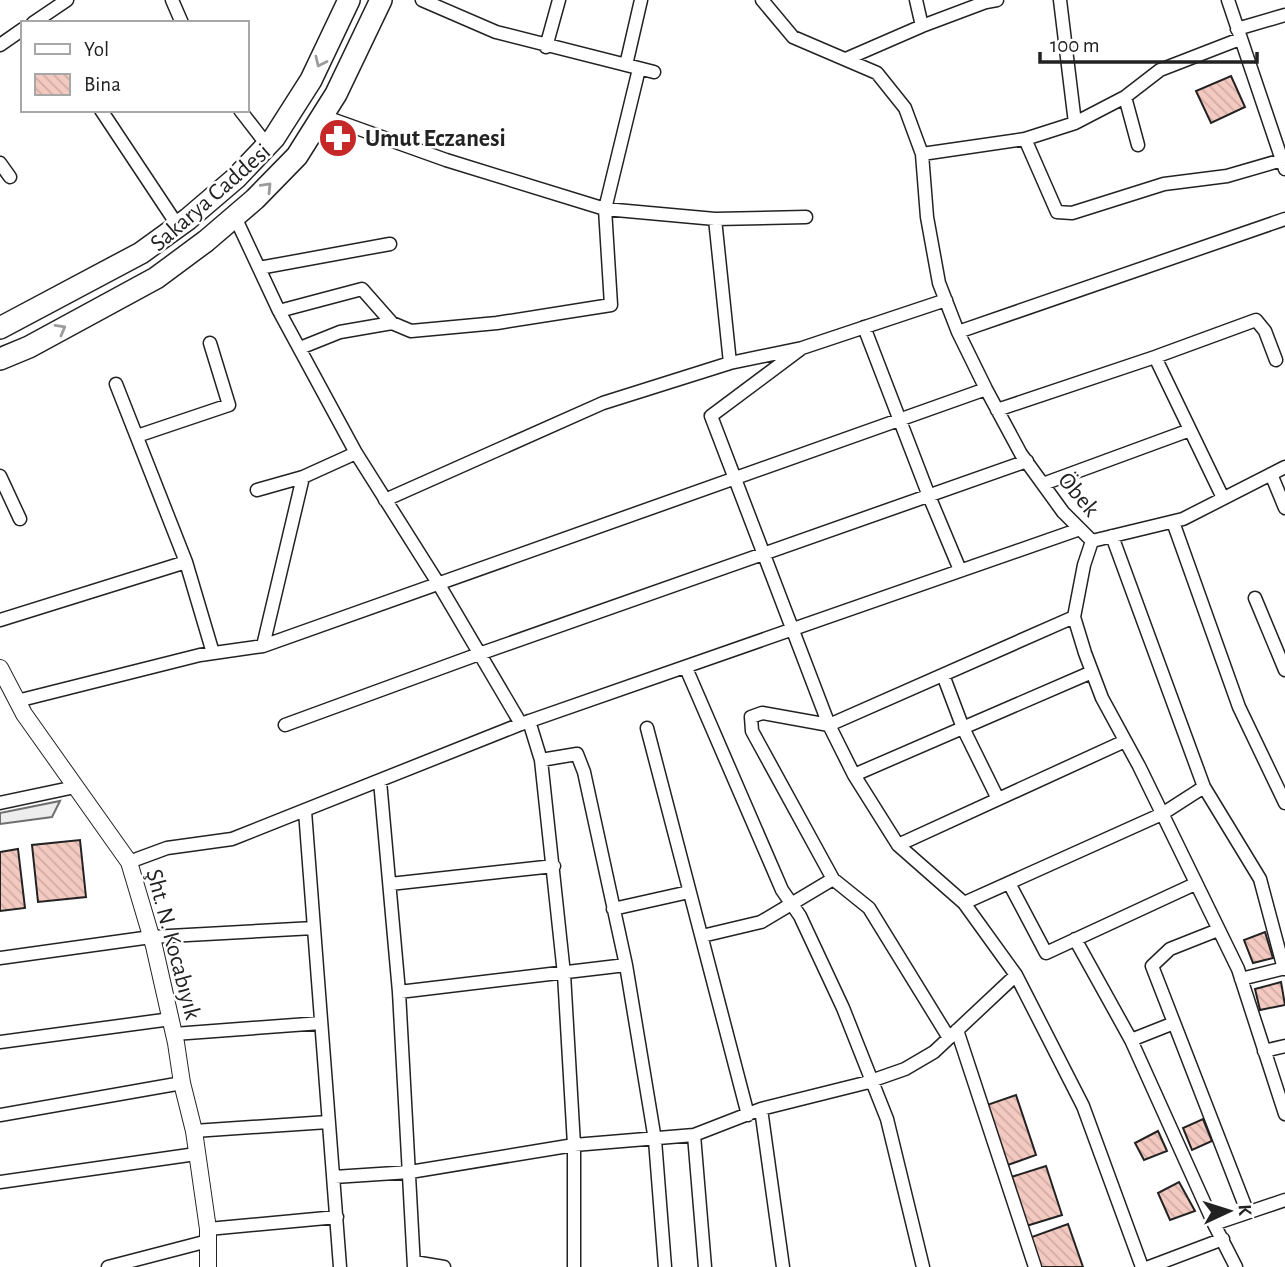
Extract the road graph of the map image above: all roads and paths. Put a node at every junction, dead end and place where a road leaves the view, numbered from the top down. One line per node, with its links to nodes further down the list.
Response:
1 (67, 0): 14 (street)
2 (172, 0): 15 (street)
3 (349, 0): 31 (main road, Sakarya Caddesi, one-way to 31)
4 (381, 0): 28 (main road, Sakarya Caddesi)
5 (422, 0): 20 (street)
6 (559, 0): 20 (street)
7 (641, 0): 22 (street)
8 (762, 0): 21 (street, Öbek)
9 (916, 0): 16 (street)
10 (997, 0): 16 (street)
11 (1060, 0): 29 (street)
12 (1228, 0): 18 (street)
13 (1285, 15): 18 (street)
14 (39, 21)
15 (181, 21)
16 (922, 26): 21 (street)
17 (21, 30): 19 (street)
18 (1239, 34): 25 (street); 34 (street)
19 (0, 45)
20 (546, 47): 22 (street)
21 (846, 59): 33 (street, Öbek)
22 (626, 65): 23 (street)
23 (639, 69): 24 (street); 37 (street)
24 (654, 72)
25 (1125, 97): 29 (street); 32 (street)
26 (103, 112): 42 (street)
27 (242, 112): 31 (street)
28 (323, 116): 37 (street); 38 (main road, Sakarya Caddesi, one-way to 28)
29 (1075, 123): 30 (street)
30 (1025, 139): 33 (street); 34 (street)
31 (267, 145): 42 (main road, Sakarya Caddesi)
32 (1139, 145)
33 (922, 154): 45 (street, Öbek)
34 (1283, 157)
35 (0, 163): 36 (street)
36 (10, 177)
37 (605, 209): 40 (street); 47 (street)
38 (235, 217): 44 (street); 55 (main road, Sakarya Caddesi, one-way to 38)
39 (806, 217): 40 (street)
40 (715, 219): 57 (street)
41 (1285, 219): 50 (street)
42 (178, 226): 49 (main road, Sakarya Caddesi)
43 (390, 244): 44 (street)
44 (259, 268): 46 (street)
45 (946, 300): 48 (street); 50 (street, Öbek)
46 (279, 311): 47 (street); 52 (street)
47 (392, 323): 52 (street)
48 (864, 327): 53 (street); 61 (street)
49 (0, 328)
50 (958, 332): 59 (street, Öbek)
51 (210, 343): 63 (street)
52 (300, 348): 64 (street)
53 (802, 348): 57 (street); 70 (street)
54 (1155, 357): 56 (street); 60 (street); 62 (street)
55 (0, 359)
56 (1276, 360)
57 (730, 363): 75 (street)
58 (116, 384): 63 (street)
59 (986, 390): 60 (street, Öbek); 61 (street)
60 (997, 410): 65 (street, Öbek)
61 (901, 420): 70 (street); 73 (street)
62 (1190, 430): 71 (street); 74 (street)
63 (137, 436): 83 (street)
64 (356, 453): 69 (street); 75 (street)
65 (1027, 461): 71 (street, Öbek); 73 (street)
66 (1285, 467): 67 (street)
67 (1271, 474): 74 (street); 76 (street)
68 (0, 477): 77 (street)
69 (303, 477): 72 (street); 90 (street)
70 (736, 479): 82 (street); 85 (street)
71 (1043, 484): 79 (street, Öbek)
72 (257, 490)
73 (929, 496): 82 (street); 84 (street)
74 (1223, 498): 78 (street)
75 (385, 500): 85 (street)
76 (1285, 508)
77 (20, 519)
78 (1173, 522): 80 (street); 112 (street)
79 (1080, 529): 81 (street, Öbek); 84 (street)
80 (1112, 536): 81 (street); 109 (street)
81 (1092, 541): 87 (street, Öbek)
82 (764, 554): 89 (street); 92 (street)
83 (186, 562): 88 (street); 91 (street)
84 (960, 570): 89 (street)
85 (438, 583): 90 (street); 92 (street)
86 (1255, 598): 95 (street)
87 (1074, 617): 96 (street, Öbek); 97 (street)
88 (0, 620)
89 (793, 629): 94 (street); 101 (street)
90 (263, 646): 91 (street)
91 (213, 653): 98 (street)
92 (479, 654): 99 (street); 100 (street)
93 (0, 668): 98 (street, Şht. N. Kocabıyık)
94 (685, 668): 99 (street); 124 (street)
95 (1285, 670)
96 (1092, 672): 103 (street); 104 (street, Öbek)
97 (943, 675): 101 (street); 103 (street)
98 (17, 701): 108 (street, Şht. N. Kocabıyık)
99 (525, 723): 105 (street); 107 (street)
100 (285, 725)
101 (829, 725): 106 (street); 118 (street)
102 (647, 728): 122 (street)
103 (963, 728): 106 (street); 110 (street)
104 (1125, 740): 110 (street); 114 (street, Öbek)
105 (541, 760): 117 (street); 125 (street)
106 (854, 775): 115 (street)
107 (380, 781): 113 (street); 120 (street)
108 (75, 787): 111 (street); 116 (street, Şht. N. Kocabıyık)
109 (1204, 787): 114 (street); 133 (street)
110 (998, 799): 115 (street)
111 (0, 803)
112 (1285, 803)
113 (305, 811): 116 (street); 126 (street)
114 (1162, 814): 119 (street); 121 (street, Öbek)
115 (898, 845): 123 (street)
116 (129, 862): 129 (street, Şht. N. Kocabıyık)
117 (554, 866): 120 (street); 134 (street)
118 (833, 878): 124 (street); 141 (street)
119 (1009, 883): 123 (street); 130 (street)
120 (390, 884): 137 (street)
121 (1195, 884): 127 (street, Öbek); 130 (street)
122 (690, 892): 125 (street); 128 (street)
123 (964, 903): 135 (street)
124 (793, 904): 128 (street); 146 (street)
125 (613, 909): 132 (street)
126 (314, 928): 129 (street); 138 (street)
127 (1218, 930): 136 (street, Öbek); 139 (street)
128 (702, 936): 151 (street)
129 (151, 937): 131 (street); 140 (street, Şht. N. Kocabıyık)
130 (1075, 939): 142 (street)
131 (0, 958)
132 (626, 965): 134 (street); 155 (street)
133 (1284, 969): 136 (street)
134 (565, 974): 137 (street); 156 (street)
135 (1016, 975): 141 (street); 179 (street)
136 (1241, 979): 145 (street, Öbek)
137 (399, 992): 158 (street)
138 (321, 1023): 140 (street); 152 (street)
139 (1174, 1023): 142 (street); 162 (street)
140 (173, 1027): 143 (street); 147 (street, Şht. N. Kocabıyık)
141 (953, 1034): 146 (street); 178 (street)
142 (1131, 1040): 164 (street)
143 (0, 1042)
144 (1285, 1046): 145 (street)
145 (1264, 1051): 149 (street, Öbek)
146 (872, 1081): 148 (street); 177 (street)
147 (182, 1083): 150 (street); 153 (street, Şht. N. Kocabıyık)
148 (761, 1109): 151 (street); 176 (street)
149 (1285, 1114)
150 (0, 1115)
151 (748, 1115): 154 (street)
152 (328, 1122): 153 (street); 159 (street)
153 (194, 1131): 157 (street, Şht. N. Kocabıyık)
154 (694, 1135): 155 (street); 175 (street)
155 (655, 1140): 156 (street); 174 (street)
156 (574, 1145): 158 (street); 173 (street)
157 (196, 1154): 160 (street); 165 (street, Şht. N. Kocabıyık)
158 (410, 1172): 159 (street); 167 (street)
159 (334, 1177): 163 (street)
160 (0, 1182)
161 (1285, 1200): 162 (street)
162 (1247, 1211): 164 (street)
163 (337, 1216): 165 (street); 171 (street)
164 (1214, 1224): 166 (street)
165 (208, 1235): 168 (street); 169 (street, Şht. N. Kocabıyık); 170 (street)
166 (1223, 1238): 180 (street); 181 (street)
167 (414, 1265): 172 (street)
168 (108, 1267)
169 (208, 1267)
170 (216, 1267)
171 (340, 1267)
172 (444, 1267)
173 (574, 1267)
174 (665, 1267)
175 (705, 1267)
176 (783, 1267)
177 (923, 1267)
178 (1035, 1267)
179 (1142, 1267)
180 (1149, 1267)
181 (1236, 1267)

